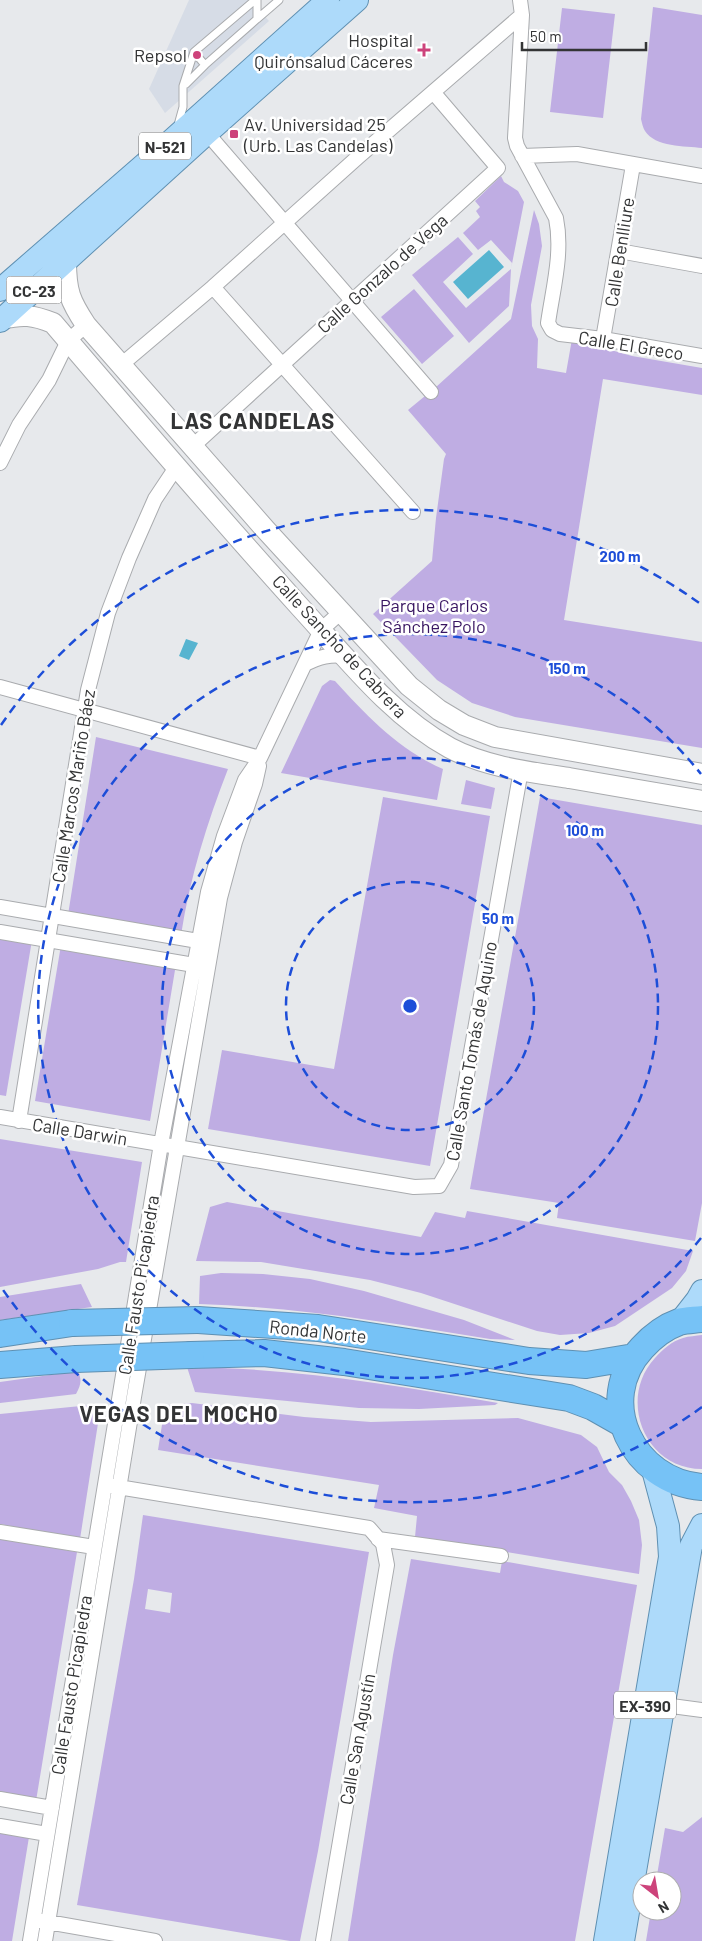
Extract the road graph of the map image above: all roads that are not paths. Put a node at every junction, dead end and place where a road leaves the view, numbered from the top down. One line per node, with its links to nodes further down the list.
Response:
1 (256, 0): 8 (lane); 9 (lane)
2 (279, 0): 8 (lane)
3 (328, 0): 14 (main road, N-521)
4 (357, 0): 13 (main road, N-521)
5 (513, 0): 7 (street)
6 (520, 0): 7 (street)
7 (522, 15): 12 (street); 15 (street)
8 (257, 19): 10 (lane)
9 (194, 52): 10 (lane); 11 (lane)
10 (205, 65): 11 (lane)
11 (183, 86): 14 (lane)
12 (433, 92): 18 (street); 24 (street, Calle Gonzalo de Vega)
13 (207, 132): 18 (street); 20 (main road, N-521)
14 (163, 148): 23 (main road, N-521)
15 (522, 156): 16 (street); 27 (street, Calle El Greco)
16 (633, 165): 17 (street); 19 (street, Calle Benlliure)
17 (702, 176)
18 (285, 222): 22 (street); 24 (street)
19 (619, 251): 21 (street); 27 (street, Calle Benlliure)
20 (66, 262): 25 (main road, CC-23); 26 (main road, Calle Sancho de Cabrera)
21 (702, 266)
22 (213, 287): 30 (street); 31 (street)
23 (0, 290)
24 (352, 301): 30 (street, Calle Gonzalo de Vega); 32 (street)
25 (1, 320): 28 (main road, Calle Sancho de Cabrera)
26 (86, 325): 28 (street); 31 (main road, Calle Sancho de Cabrera)
27 (603, 339): 29 (street, Calle El Greco)
28 (68, 341): 34 (street); 35 (main road, Calle Sancho de Cabrera)
29 (702, 356)
30 (282, 364): 33 (street, Calle Gonzalo de Vega); 36 (street)
31 (121, 365): 33 (main road, Calle Sancho de Cabrera)
32 (431, 392)
33 (193, 446): 38 (main road, Calle Sancho de Cabrera)
34 (0, 463)
35 (177, 466): 37 (main road, Calle Sancho de Cabrera); 43 (street, Calle Marcos Mariño Báez)
36 (413, 512)
37 (299, 606): 39 (main road, Calle Sancho de Cabrera); 41 (street)
38 (340, 612): 39 (street, Calle Fausto Picapiedra); 46 (main road, Calle Sancho de Cabrera)
39 (322, 630): 40 (main road, Calle Sancho de Cabrera); 41 (street, Calle Fausto Picapiedra)
40 (346, 656): 41 (street); 45 (main road, Calle Sancho de Cabrera)
41 (307, 660): 44 (street, Calle Fausto Picapiedra)
42 (0, 688): 43 (street)
43 (84, 711): 44 (street); 49 (street, Calle Marcos Mariño Báez)
44 (260, 758): 52 (street, Calle Fausto Picapiedra); 57 (street, Calle Fausto Picapiedra)
45 (522, 770): 47 (main road, Calle Sancho de Cabrera); 57 (street, Calle Santo Tomás de Aquino)
46 (702, 774)
47 (702, 801)
48 (0, 907): 49 (street)
49 (52, 916): 51 (street, Calle Marcos Mariño Báez); 52 (street)
50 (0, 932): 51 (street)
51 (48, 940): 53 (street); 55 (street, Calle Marcos Mariño Báez)
52 (198, 941): 53 (street, Calle Fausto Picapiedra)
53 (194, 965): 56 (street, Calle Fausto Picapiedra)
54 (0, 1117): 55 (street, Calle Darwin)
55 (19, 1121): 56 (street, Calle Darwin)
56 (161, 1144): 57 (street, Calle Darwin); 65 (street, Calle Fausto Picapiedra)
57 (176, 1147): 66 (street, Calle Fausto Picapiedra)
58 (702, 1291): 59 (main road)
59 (691, 1321): 61 (highway)
60 (0, 1334): 61 (highway, Ronda Norte, bridge)
61 (634, 1357): 63 (highway)
62 (0, 1366): 63 (highway, Ronda Norte, bridge)
63 (622, 1424): 64 (highway)
64 (653, 1470): 67 (highway); 85 (main road, EX-390)
65 (105, 1485): 66 (street); 71 (street, Calle Fausto Picapiedra)
66 (120, 1487): 70 (street); 80 (street, Calle Fausto Picapiedra)
67 (702, 1487)
68 (702, 1525): 73 (main road, EX-390)
69 (0, 1532): 71 (street)
70 (378, 1538): 72 (street); 84 (street, Calle San Agustín)
71 (94, 1548): 76 (street, Calle Fausto Picapiedra)
72 (501, 1556)
73 (664, 1705): 74 (street); 86 (main road, EX-390)
74 (700, 1708)
75 (0, 1799): 76 (street)
76 (52, 1808): 78 (street, Calle Fausto Picapiedra)
77 (0, 1826): 78 (street)
78 (47, 1834): 79 (street, Calle Fausto Picapiedra)
79 (34, 1919): 80 (street); 81 (street, Calle Fausto Picapiedra)
80 (49, 1923): 82 (street, Calle Fausto Picapiedra); 83 (street)
81 (30, 1941)
82 (45, 1941)
83 (155, 1941)
84 (323, 1941)
85 (605, 1941)
86 (623, 1941)

